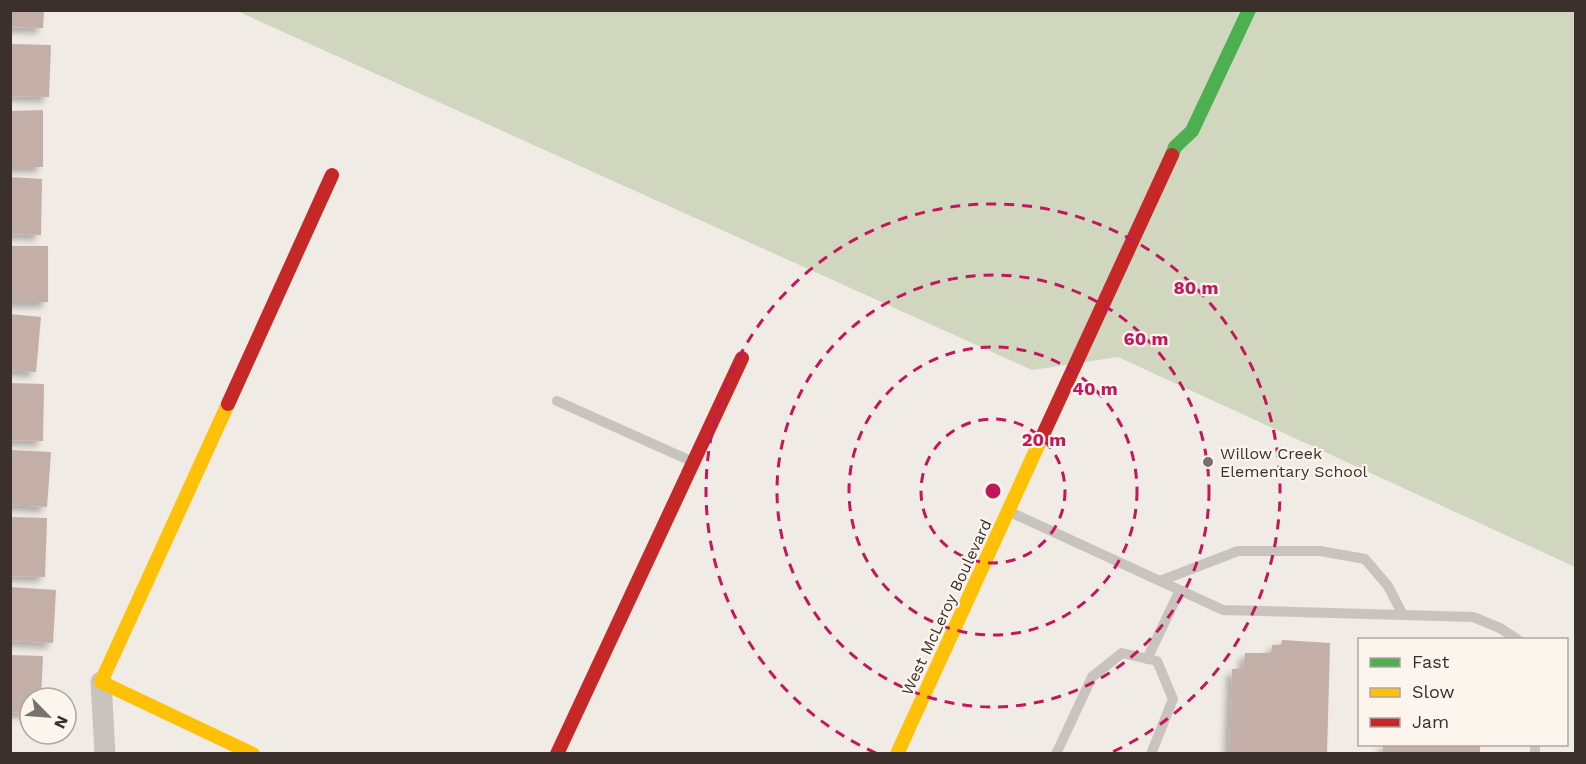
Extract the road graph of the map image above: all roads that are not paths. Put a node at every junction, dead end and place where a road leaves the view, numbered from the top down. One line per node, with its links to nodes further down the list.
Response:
1 (1249, 10): 3 (street, West McLeroy Boulevard)
2 (1173, 124): 3 (street, West McLeroy Boulevard)
3 (1175, 147): 8 (street, West McLeroy Boulevard)
4 (332, 175): 14 (street)
5 (742, 358): 7 (street)
6 (557, 401): 7 (lane)
7 (694, 462): 17 (street)
8 (1009, 512): 9 (lane); 18 (street, West McLeroy Boulevard)
9 (1160, 581): 10 (lane); 11 (lane)
10 (1180, 590): 11 (lane); 13 (lane)
11 (1403, 615): 12 (lane)
12 (1516, 638)
13 (1147, 659): 19 (lane); 20 (lane)
14 (100, 682): 15 (street); 16 (street)
15 (105, 753)
16 (253, 753)
17 (557, 753)
18 (897, 753)
19 (1056, 753)
20 (1151, 753)

